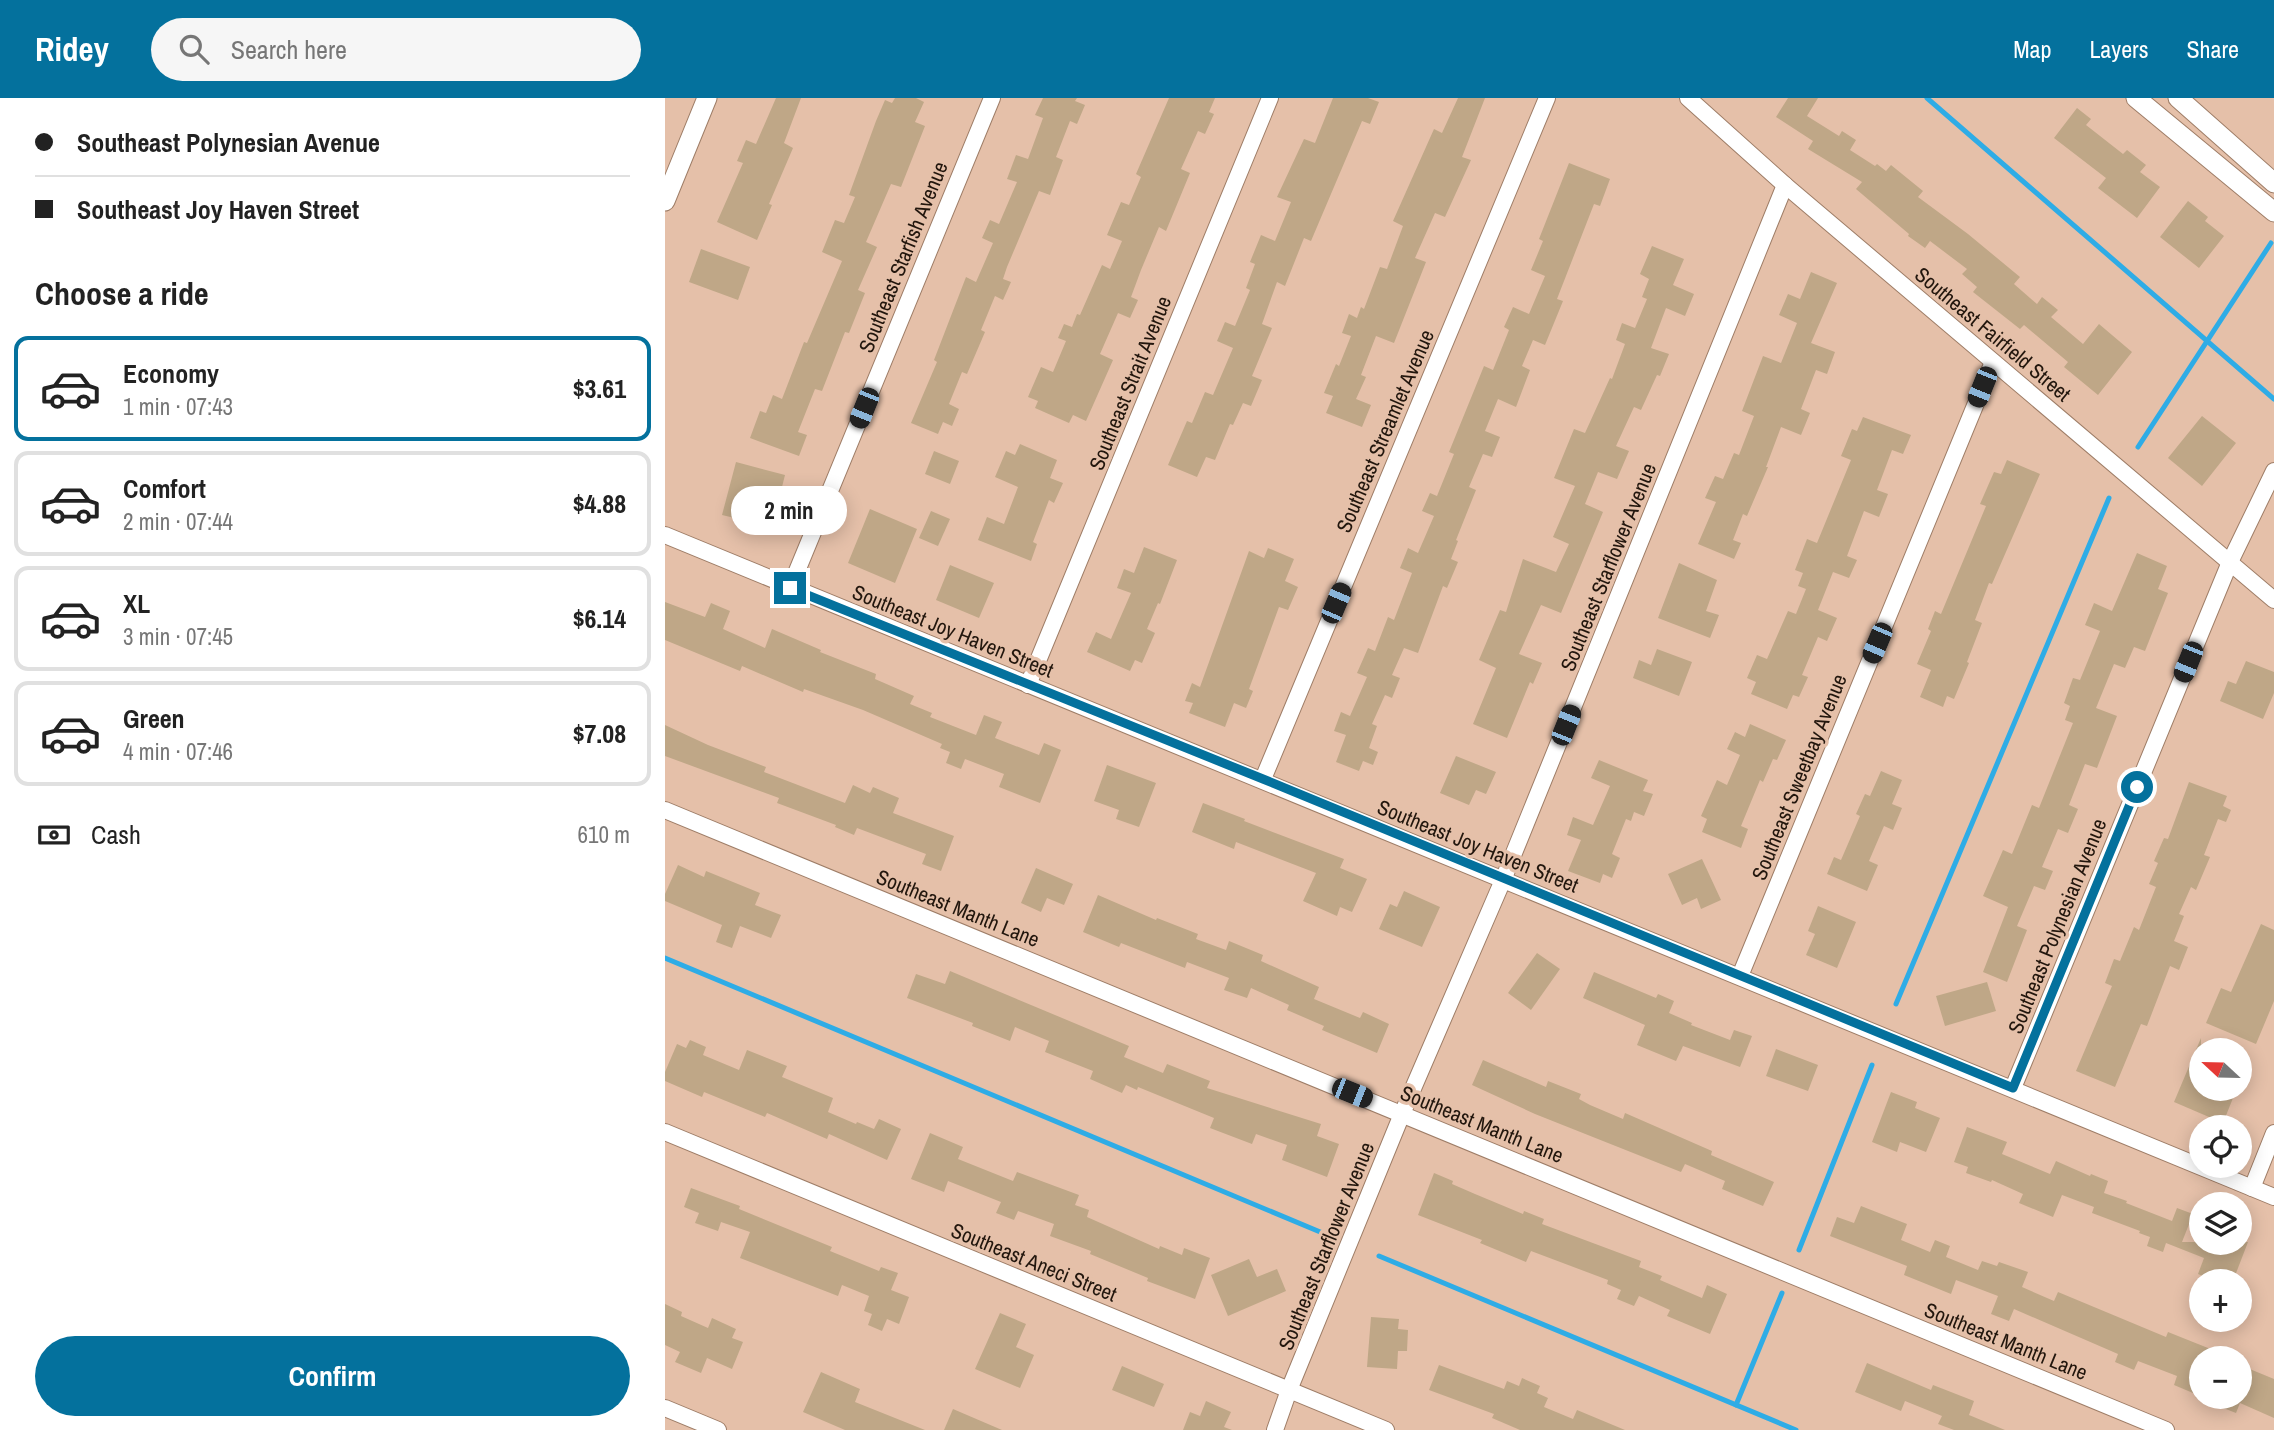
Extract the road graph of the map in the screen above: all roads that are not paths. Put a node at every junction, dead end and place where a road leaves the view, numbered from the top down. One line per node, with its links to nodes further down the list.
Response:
1 (992, 98): 16 (street, Southeast Starfish Avenue)
2 (1270, 98): 18 (street, Southeast Strait Avenue)
3 (1546, 98): 19 (street, Southeast Streamlet Avenue)
4 (1688, 98): 9 (street, Southeast Fairfield Street)
5 (2136, 98): 11 (street)
6 (2178, 98): 8 (street)
7 (703, 100): 10 (street)
8 (2274, 183)
9 (1785, 185): 12 (street, Southeast Fairfield Street); 21 (street, Southeast Starflower Avenue)
10 (665, 201)
11 (2274, 212)
12 (1993, 362): 15 (street, Southeast Fairfield Street); 22 (street, Southeast Sweetbay Avenue)
13 (2274, 471): 15 (street, Southeast Polynesian Avenue)
14 (665, 535): 16 (street, Southeast Joy Haven Street)
15 (2230, 562): 17 (street, Southeast Fairfield Street); 23 (street, Southeast Polynesian Avenue)
16 (790, 588): 18 (street, Southeast Joy Haven Street)
17 (2274, 600)
18 (1028, 685): 19 (street, Southeast Joy Haven Street)
19 (1263, 779): 21 (street, Southeast Joy Haven Street)
20 (665, 810): 24 (street, Southeast Manth Lane)
21 (1503, 880): 22 (street, Southeast Joy Haven Street); 24 (street, Southeast Starflower Avenue)
22 (1740, 976): 23 (street, Southeast Joy Haven Street)
23 (2013, 1088): 27 (street, Southeast Joy Haven Street)
24 (1402, 1114): 29 (street, Southeast Starflower Avenue); 34 (street, Southeast Manth Lane)
25 (665, 1132): 29 (street, Southeast Aneci Street)
26 (2274, 1133): 27 (street)
27 (2252, 1188): 28 (street, Southeast Joy Haven Street)
28 (2274, 1197)
29 (1289, 1390): 32 (street, Southeast Starflower Avenue); 33 (street, Southeast Aneci Street)
30 (665, 1408): 31 (street)
31 (718, 1430)
32 (1275, 1430)
33 (1386, 1430)
34 (2166, 1430)

